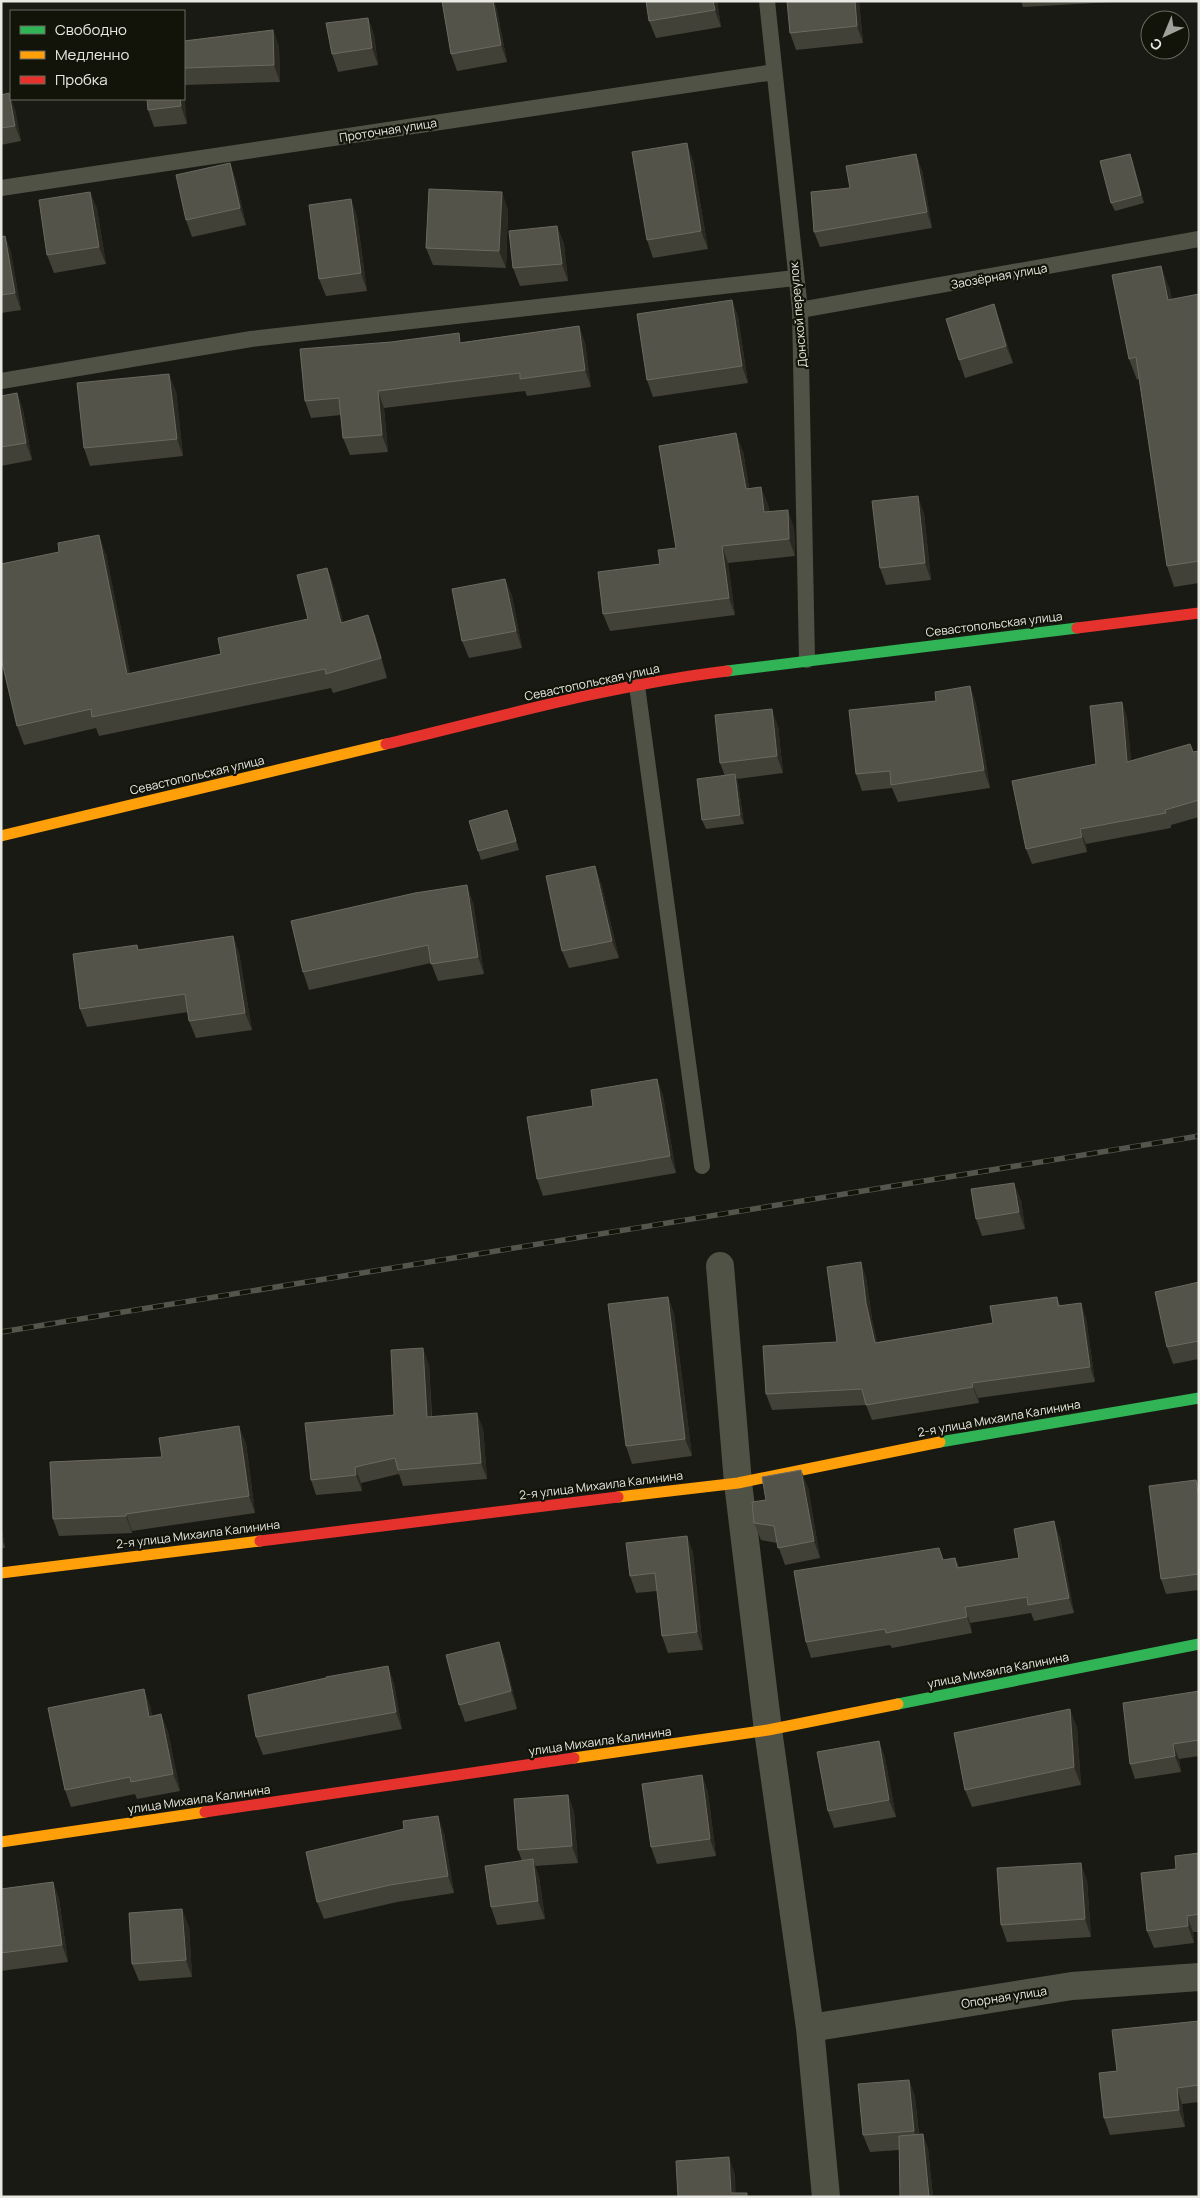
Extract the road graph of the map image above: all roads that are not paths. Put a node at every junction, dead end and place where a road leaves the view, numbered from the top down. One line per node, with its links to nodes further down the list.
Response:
1 (767, 1): 2 (lane, Донской переулок)
2 (774, 72): 3 (lane, Проточная улица); 5 (lane, Донской переулок)
3 (1, 188)
4 (1199, 239): 6 (lane, Заозёрная улица)
5 (795, 278): 6 (lane, Донской переулок); 7 (lane)
6 (800, 310): 9 (lane, Донской переулок)
7 (1, 381)
8 (1199, 613): 9 (street, Севастопольская улица)
9 (807, 660): 10 (street, Севастопольская улица)
10 (638, 686): 11 (street, Севастопольская улица); 12 (lane)
11 (1, 836)
12 (702, 1166)
13 (720, 1266): 15 (street)
14 (1199, 1398): 15 (street, 2-я улица Михаила Калинина)
15 (738, 1483): 16 (street, 2-я улица Михаила Калинина); 18 (street)
16 (1, 1573)
17 (1199, 1644): 18 (street, улица Михаила Калинина)
18 (768, 1730): 19 (street, улица Михаила Калинина); 21 (street)
19 (1, 1842)
20 (1199, 1976): 21 (street, Опорная улица)
21 (810, 2028): 22 (street)
22 (826, 2197)

